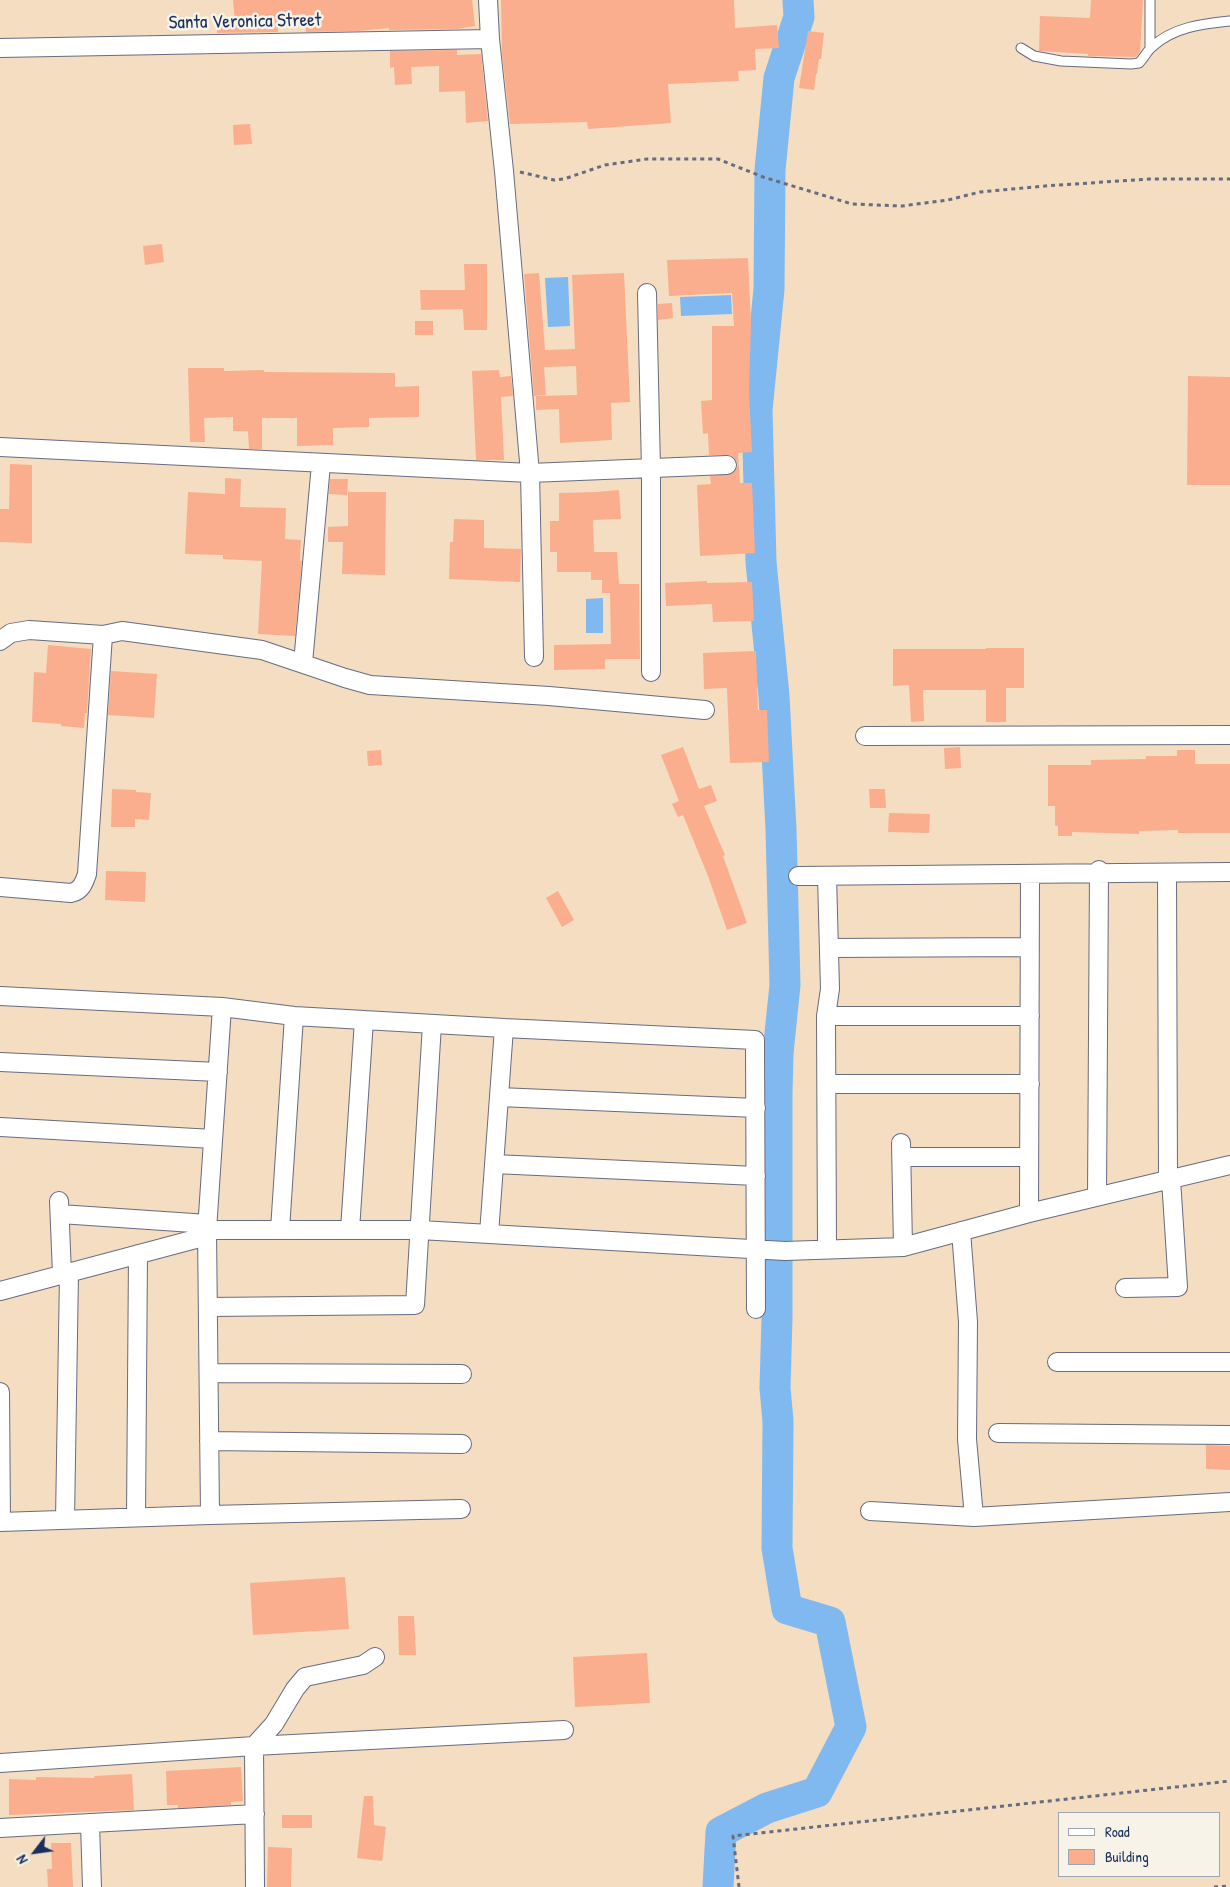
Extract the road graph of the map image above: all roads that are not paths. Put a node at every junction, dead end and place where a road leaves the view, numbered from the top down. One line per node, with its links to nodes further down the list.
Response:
1 (488, 0): 4 (street)
2 (1150, 0): 7 (lane)
3 (1230, 22): 7 (lane)
4 (490, 39): 5 (street, Santa Veronica Street); 13 (street)
5 (0, 48)
6 (1021, 48): 7 (lane)
7 (1150, 49)
8 (646, 294): 12 (street)
9 (0, 447): 10 (street)
10 (321, 464): 13 (street); 17 (street)
11 (727, 466): 12 (street)
12 (651, 468): 13 (street); 18 (street)
13 (530, 473): 16 (street)
14 (103, 635): 15 (street); 17 (street); 28 (street)
15 (0, 640)
16 (534, 657)
17 (303, 664): 19 (street)
18 (651, 672)
19 (705, 710)
20 (1230, 735): 21 (street)
21 (865, 736)
22 (1099, 872): 24 (street); 25 (street); 52 (street)
23 (1230, 872): 24 (street)
24 (1167, 873): 51 (street)
25 (1030, 875): 27 (street); 29 (street)
26 (798, 876): 27 (street)
27 (827, 876): 30 (street)
28 (0, 887)
29 (1030, 947): 30 (street); 35 (street)
30 (829, 948): 34 (street)
31 (0, 996): 32 (street)
32 (222, 1007): 33 (street); 40 (street)
33 (294, 1016): 36 (street); 55 (street)
34 (826, 1016): 35 (street); 41 (street)
35 (1030, 1016): 42 (street)
36 (364, 1020): 37 (street); 56 (street)
37 (432, 1024): 38 (street); 57 (street)
38 (504, 1028): 43 (street); 44 (street)
39 (0, 1062): 40 (street)
40 (218, 1072): 46 (street)
41 (827, 1084): 42 (street); 61 (street)
42 (1030, 1084): 47 (street)
43 (499, 1097): 44 (street); 48 (street)
44 (756, 1108): 50 (street)
45 (0, 1127): 46 (street)
46 (213, 1139): 54 (street)
47 (1029, 1156): 53 (street); 60 (street)
48 (494, 1164): 50 (street); 59 (street)
49 (1230, 1165): 51 (street)
50 (756, 1176): 62 (street)
51 (1170, 1179): 52 (street); 65 (street)
52 (1097, 1196): 53 (street)
53 (1029, 1213): 58 (street)
54 (207, 1230): 55 (street); 63 (street); 64 (street); 67 (street)
55 (280, 1230): 56 (street)
56 (350, 1230): 57 (street)
57 (420, 1230): 59 (street); 67 (street)
58 (961, 1231): 60 (street); 83 (street)
59 (489, 1234): 62 (street)
60 (903, 1247): 61 (street)
61 (827, 1248): 62 (street)
62 (760, 1250): 68 (street)
63 (138, 1254): 64 (street); 82 (street)
64 (66, 1274): 66 (street); 84 (street)
65 (1125, 1288)
66 (0, 1291)
67 (208, 1307): 71 (street)
68 (756, 1309)
69 (1057, 1362): 70 (street)
70 (1230, 1362)
71 (209, 1373): 72 (street); 76 (street)
72 (462, 1374)
73 (0, 1392): 85 (street)
74 (998, 1433): 75 (street)
75 (1230, 1435)
76 (209, 1441): 77 (street); 81 (street)
77 (462, 1444)
78 (1230, 1502): 83 (street)
79 (461, 1509): 81 (street)
80 (870, 1511): 83 (street)
81 (210, 1514): 82 (street)
82 (136, 1517): 84 (street)
83 (974, 1517)
84 (66, 1520): 85 (street)
85 (0, 1522)
86 (375, 1657): 88 (street)
87 (564, 1730): 88 (street)
88 (254, 1746): 89 (street); 90 (street)
89 (0, 1763)
90 (255, 1814): 91 (street); 94 (street)
91 (90, 1823): 92 (street); 93 (street)
92 (0, 1828)
93 (92, 1887)
94 (255, 1887)

